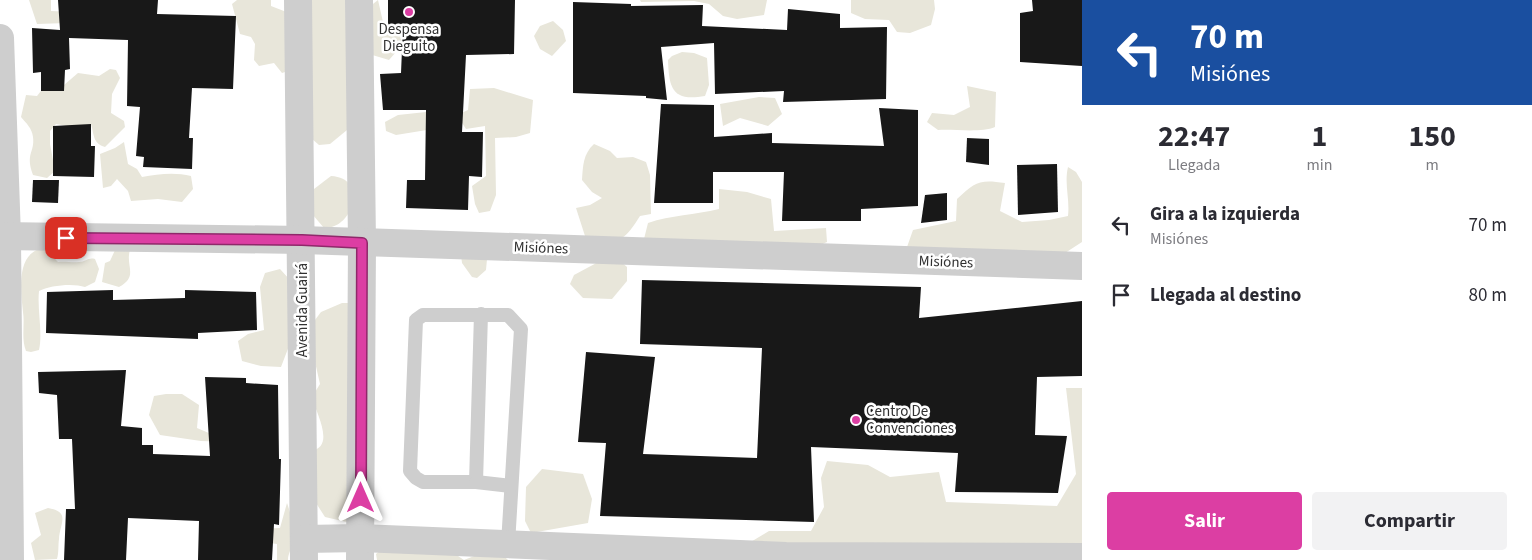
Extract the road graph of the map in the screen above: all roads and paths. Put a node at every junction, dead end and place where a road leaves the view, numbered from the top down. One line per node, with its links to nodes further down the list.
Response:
1 (298, 0): 5 (street, Avenida Guairá)
2 (359, 0): 6 (street)
3 (0, 38): 4 (street)
4 (4, 237): 5 (street, Misiónes); 16 (street)
5 (302, 240): 6 (street, Misiónes); 12 (street, Avenida Guairá)
6 (362, 243): 7 (street, Misiónes); 13 (street)
7 (1082, 266)
8 (480, 314): 9 (lane); 9 (lane); 10 (lane)
9 (476, 482): 10 (lane)
10 (511, 486): 11 (lane)
11 (508, 544): 13 (street); 15 (street)
12 (304, 549): 13 (street)
13 (361, 549)
14 (1082, 557): 15 (street)
15 (786, 558)
16 (10, 560)

